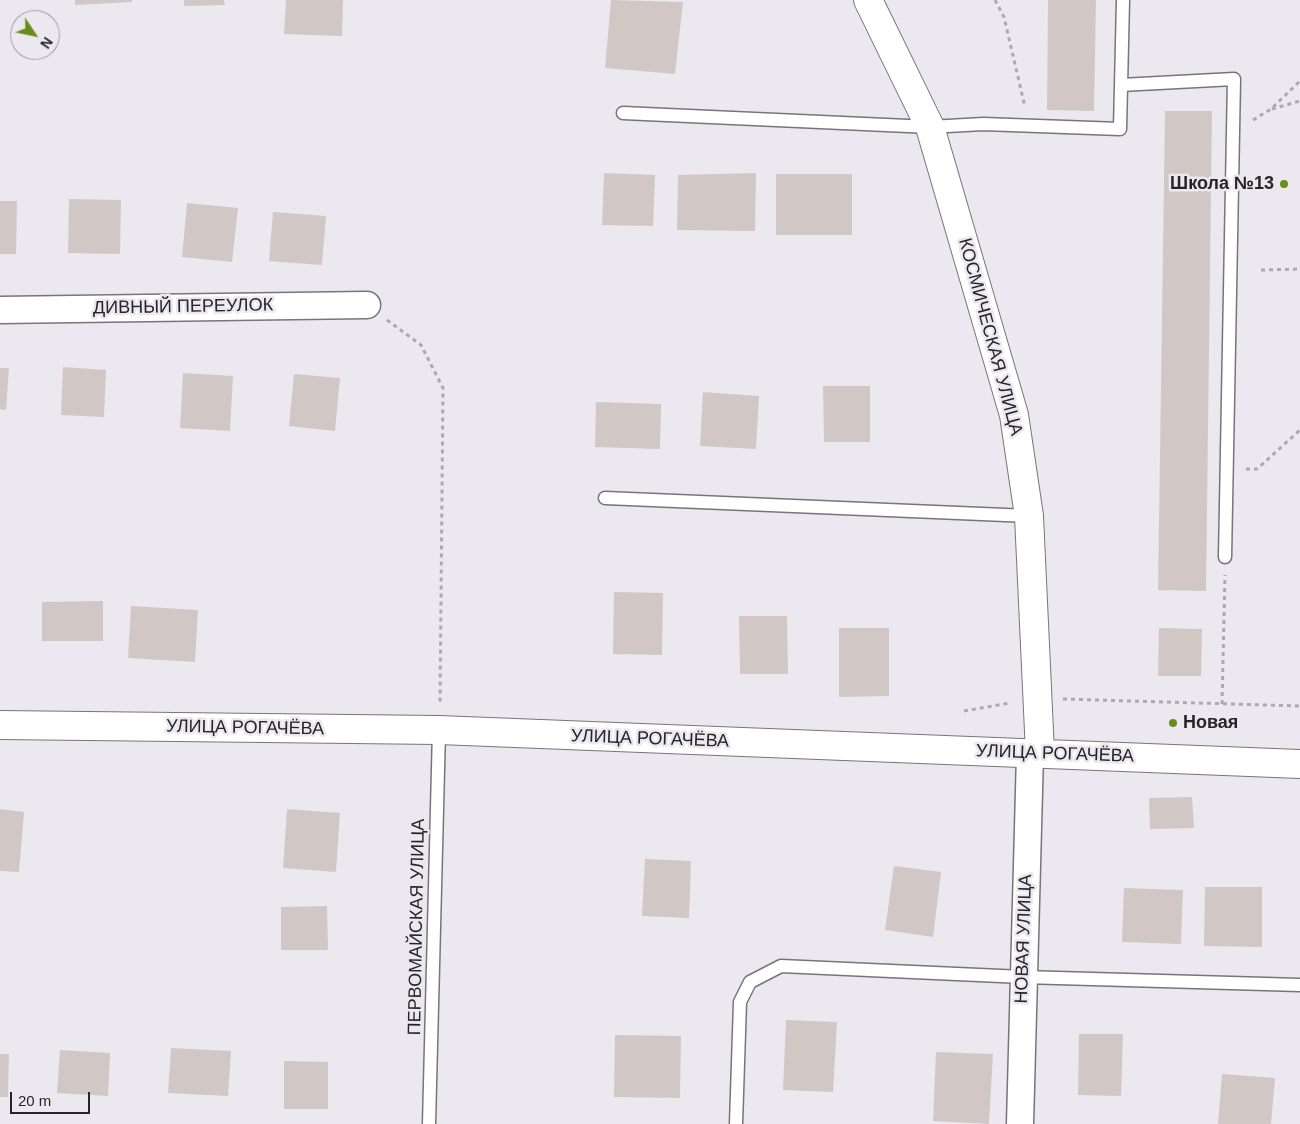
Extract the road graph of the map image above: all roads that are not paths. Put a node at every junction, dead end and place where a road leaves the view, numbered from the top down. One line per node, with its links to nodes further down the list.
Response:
1 (868, 0): 5 (street, КОСМИЧЕСКАЯ УЛИЦА)
2 (1123, 0): 3 (lane)
3 (1121, 85): 5 (lane); 10 (lane)
4 (623, 113): 5 (lane)
5 (930, 127): 9 (street, КОСМИЧЕСКАЯ УЛИЦА)
6 (367, 305): 7 (street, ДИВНЫЙ ПЕРЕУЛОК)
7 (0, 310)
8 (605, 498): 9 (lane)
9 (1029, 516): 13 (street, КОСМИЧЕСКАЯ УЛИЦА)
10 (1225, 557)
11 (0, 725): 12 (street, УЛИЦА РОГАЧЁВА)
12 (439, 730): 13 (street, УЛИЦА РОГАЧЁВА); 17 (lane, ПЕРВОМАЙСКАЯ УЛИЦА)
13 (1035, 753): 14 (street, УЛИЦА РОГАЧЁВА); 15 (street, НОВАЯ УЛИЦА)
14 (1300, 764)
15 (1023, 977): 16 (lane); 18 (lane); 19 (street, НОВАЯ УЛИЦА)
16 (1300, 985)
17 (430, 1124)
18 (736, 1124)
19 (1020, 1124)

